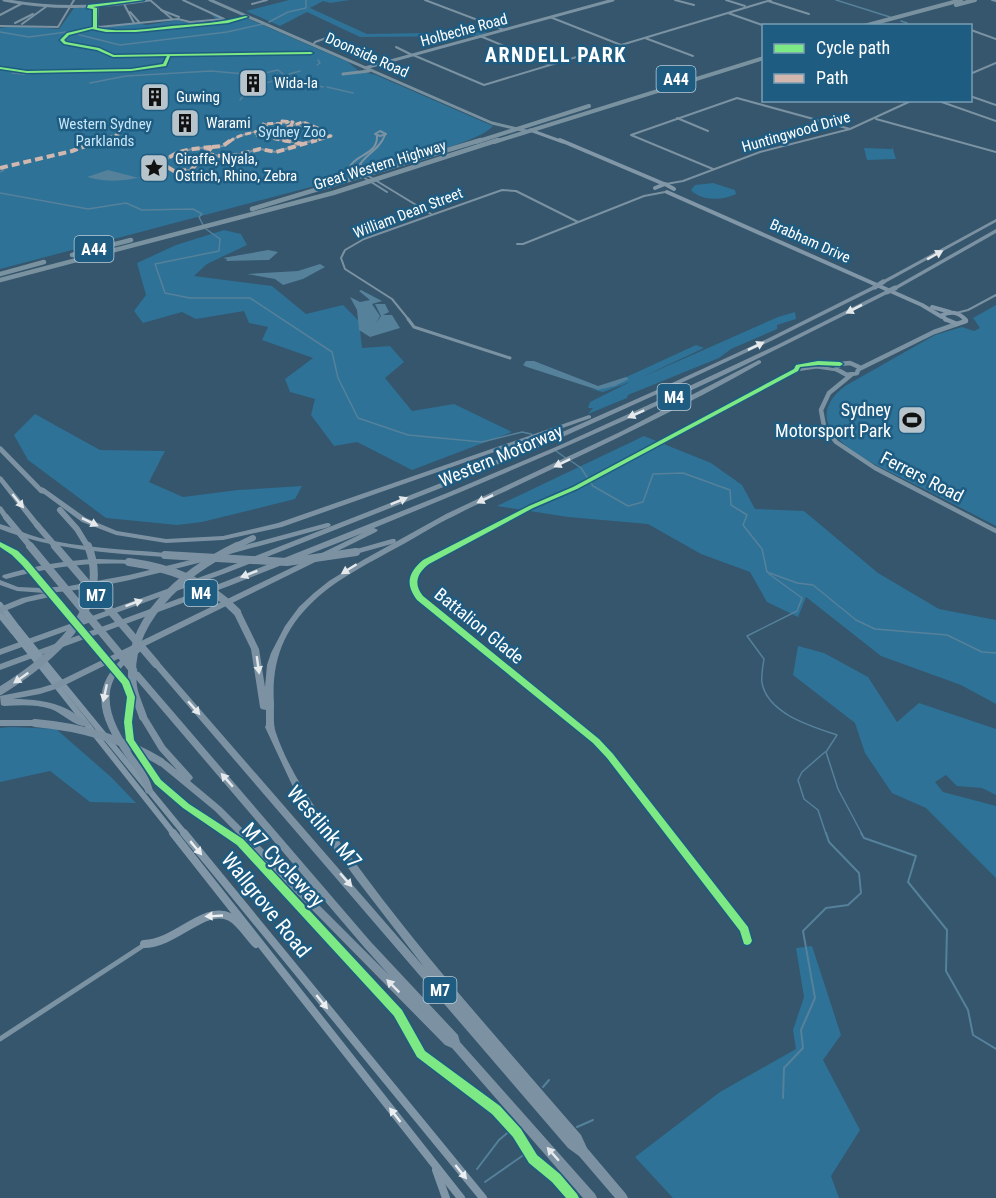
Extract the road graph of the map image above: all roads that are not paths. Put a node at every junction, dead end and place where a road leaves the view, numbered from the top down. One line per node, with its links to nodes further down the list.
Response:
1 (4, 0): 16 (street)
2 (75, 0): 22 (street)
3 (149, 0): 17 (street); 24 (street)
4 (183, 0): 25 (street)
5 (210, 0): 50 (main road, Doonside Road)
6 (215, 0): 50 (main road, Doonside Road)
7 (267, 0): 18 (street)
8 (425, 0): 44 (street)
9 (613, 0): 31 (street, Holbeche Road)
10 (675, 0): 19 (street)
11 (726, 0): 23 (street)
12 (771, 0): 15 (street)
13 (961, 0): 37 (highway)
14 (975, 0): 38 (highway)
15 (767, 1): 23 (street); 30 (street)
16 (21, 4): 20 (street); 28 (street)
17 (124, 4): 21 (street); 27 (street)
18 (252, 4)
19 (694, 5)
20 (47, 6): 22 (street); 26 (street)
21 (98, 6): 22 (street); 40 (street)
22 (70, 7): 39 (street)
23 (748, 7): 29 (street)
24 (161, 9): 32 (street); 33 (street)
25 (208, 11): 34 (street); 34 (street)
26 (38, 12): 39 (street); 43 (street)
27 (129, 12): 35 (street); 36 (street)
28 (1, 13)
29 (728, 13): 41 (street); 48 (street)
30 (809, 14)
31 (550, 17): 44 (street, Holbeche Road); 48 (street)
32 (180, 19): 33 (street); 34 (street)
33 (172, 20): 35 (street)
34 (215, 20)
35 (139, 22): 36 (street)
36 (134, 23): 40 (street)
37 (871, 24)
38 (885, 24)
39 (21, 25): 43 (street)
40 (97, 25)
41 (762, 25)
42 (0, 26): 43 (street)
43 (12, 26)
44 (504, 30): 47 (street, Holbeche Road)
45 (972, 31): 49 (street)
46 (332, 36): 50 (street)
47 (480, 36): 52 (street, Holbeche Road); 59 (street)
48 (644, 38): 54 (street)
49 (996, 39)
50 (316, 43): 60 (main road, Doonside Road)
51 (396, 47): 52 (street)
52 (412, 55): 57 (street, Holbeche Road); 59 (street)
53 (580, 56): 59 (street)
54 (693, 56)
55 (762, 57): 64 (highway, Great Western Highway / A44)
56 (762, 57): 73 (highway, Great Western Highway / A44)
57 (390, 61): 60 (street, Holbeche Road); 61 (street, Holbeche Road)
58 (996, 63): 62 (street)
59 (551, 65)
60 (367, 67): 61 (main road, Doonside Road)
61 (377, 71): 63 (main road); 77 (main road, Doonside Road); 78 (main road, Doonside Road)
62 (972, 73)
63 (343, 74)
64 (658, 85)
65 (972, 97): 70 (street)
66 (605, 101): 78 (highway, Great Western Highway / A44)
67 (904, 102): 69 (street)
68 (942, 102): 74 (street)
69 (907, 103): 72 (street, Huntingwood Drive)
70 (996, 105)
71 (676, 118): 80 (street); 82 (street); 92 (street)
72 (875, 118): 80 (street, Huntingwood Drive); 89 (street)
73 (562, 120): 81 (highway, Great Western Highway / A44); 83 (main road)
74 (996, 121)
75 (295, 124): 76 (street); 79 (street); 87 (street)
76 (290, 126): 84 (street); 85 (street)
77 (501, 126): 78 (main road, Doonside Road); 86 (main road)
78 (518, 128): 81 (main road); 86 (highway, Great Western Highway / A44)
79 (304, 129)
80 (850, 129): 92 (street, Huntingwood Drive)
81 (528, 131): 83 (main road); 94 (highway, Great Western Highway / A44); 97 (main road)
82 (708, 131)
83 (542, 133): 96 (main road)
84 (254, 134): 85 (street); 88 (street)
85 (262, 136): 87 (street)
86 (474, 142): 93 (highway, Great Western Highway / A44)
87 (303, 144): 90 (street)
88 (212, 147): 90 (street); 90 (street)
89 (996, 152)
90 (206, 154)
91 (368, 157): 93 (street); 94 (street); 94 (street)
92 (713, 169): 95 (street, Huntingwood Drive)
93 (378, 172): 94 (highway, Great Western Highway / A44)
94 (368, 179): 101 (street); 103 (highway, Great Western Highway / A44); 103 (highway, Great Western Highway / A44)
95 (683, 181): 96 (street, Huntingwood Drive); 98 (street, Huntingwood Drive)
96 (665, 184): 97 (main road); 98 (main road, Brabham Drive)
97 (655, 188): 99 (main road, Brabham Drive); 100 (street)
98 (674, 188): 99 (main road); 112 (main road, Brabham Drive)
99 (666, 192): 100 (street); 114 (main road, Brabham Drive)
100 (644, 196): 104 (street)
101 (432, 215): 104 (street, William Dean Street); 118 (street, William Dean Street)
102 (996, 220): 127 (highway, Western Motorway / M4, one-way to 102, bridge)
103 (208, 222): 105 (highway, Great Western Highway / A44)
104 (578, 222): 107 (street)
105 (190, 227): 108 (highway, Great Western Highway / A44); 109 (highway, Great Western Highway / A44)
106 (996, 231): 117 (highway, Western Motorway / M4, one-way to 117, bridge)
107 (517, 244)
108 (0, 274)
109 (0, 280)
110 (996, 295): 111 (street)
111 (969, 310): 112 (street); 113 (street)
112 (952, 312): 113 (main road, Brabham Drive); 114 (main road)
113 (964, 317): 115 (main road)
114 (942, 318): 115 (main road, Brabham Drive); 116 (street)
115 (957, 324): 116 (street)
116 (934, 332): 119 (street)
117 (783, 344): 133 (highway, Western Motorway / M4, one-way to 133); 136 (highway, one-way to 136)
118 (510, 358)
119 (882, 359): 120 (street); 122 (street)
120 (850, 363): 121 (street); 122 (street)
121 (840, 364): 123 (street, Battalion Glade); 124 (street)
122 (860, 369): 125 (street, Ferrers Road)
123 (796, 370): 124 (street, Battalion Glade); 152 (street, Battalion Glade)
124 (839, 372): 125 (street); 126 (street, Ferrers Road)
125 (851, 375): 126 (street, Ferrers Road)
126 (838, 383): 137 (street, Ferrers Road)
127 (623, 407): 129 (highway); 134 (highway, Western Motorway / M4, one-way to 127)
128 (0, 448): 131 (highway)
129 (454, 465): 131 (highway, one-way to 129); 151 (highway, bridge)
130 (0, 478): 159 (highway, Westlink M7 / M7, one-way to 159, bridge)
131 (42, 489): 145 (highway, one-way to 145, bridge)
132 (0, 508): 158 (highway, M7, one-way to 132, bridge)
133 (400, 514): 141 (highway); 143 (highway, Western Motorway / M4, one-way to 143)
134 (350, 521): 139 (highway); 142 (highway, Western Motorway / M4, one-way to 134)
135 (0, 526): 136 (highway, bridge)
136 (423, 529): 149 (highway, one-way to 149)
137 (996, 531)
138 (3, 580): 139 (highway); 149 (highway, one-way to 149, bridge)
139 (81, 586): 140 (highway)
140 (1, 610): 144 (main road, Wallgrove Road, bridge)
141 (146, 642): 144 (highway); 150 (highway, one-way to 150)
142 (0, 652)
143 (0, 667)
144 (59, 684): 146 (highway); 148 (main road, Wallgrove Road); 150 (main road, Wallgrove Road)
145 (0, 691)
146 (0, 701): 148 (highway)
147 (0, 723): 151 (highway, bridge)
148 (86, 723): 154 (main road, Wallgrove Road)
149 (271, 731): 159 (highway)
150 (149, 791): 155 (main road, Wallgrove Road, one-way to 155)
151 (201, 793): 158 (highway, one-way to 151)
152 (747, 941)
153 (144, 944): 154 (main road, one-way to 153); 157 (street)
154 (274, 962): 156 (main road, Wallgrove Road)
155 (300, 975): 156 (main road); 163 (main road, Wallgrove Road, one-way to 163)
156 (289, 982): 160 (main road, Wallgrove Road, one-way to 156)
157 (0, 1039)
158 (456, 1045): 164 (highway, M7, one-way to 158)
159 (583, 1152): 165 (highway, Westlink M7 / M7)
160 (432, 1161): 161 (main road); 162 (main road, Wallgrove Road)
161 (446, 1198)
162 (461, 1198)
163 (483, 1198)
164 (591, 1198)
165 (622, 1198)

